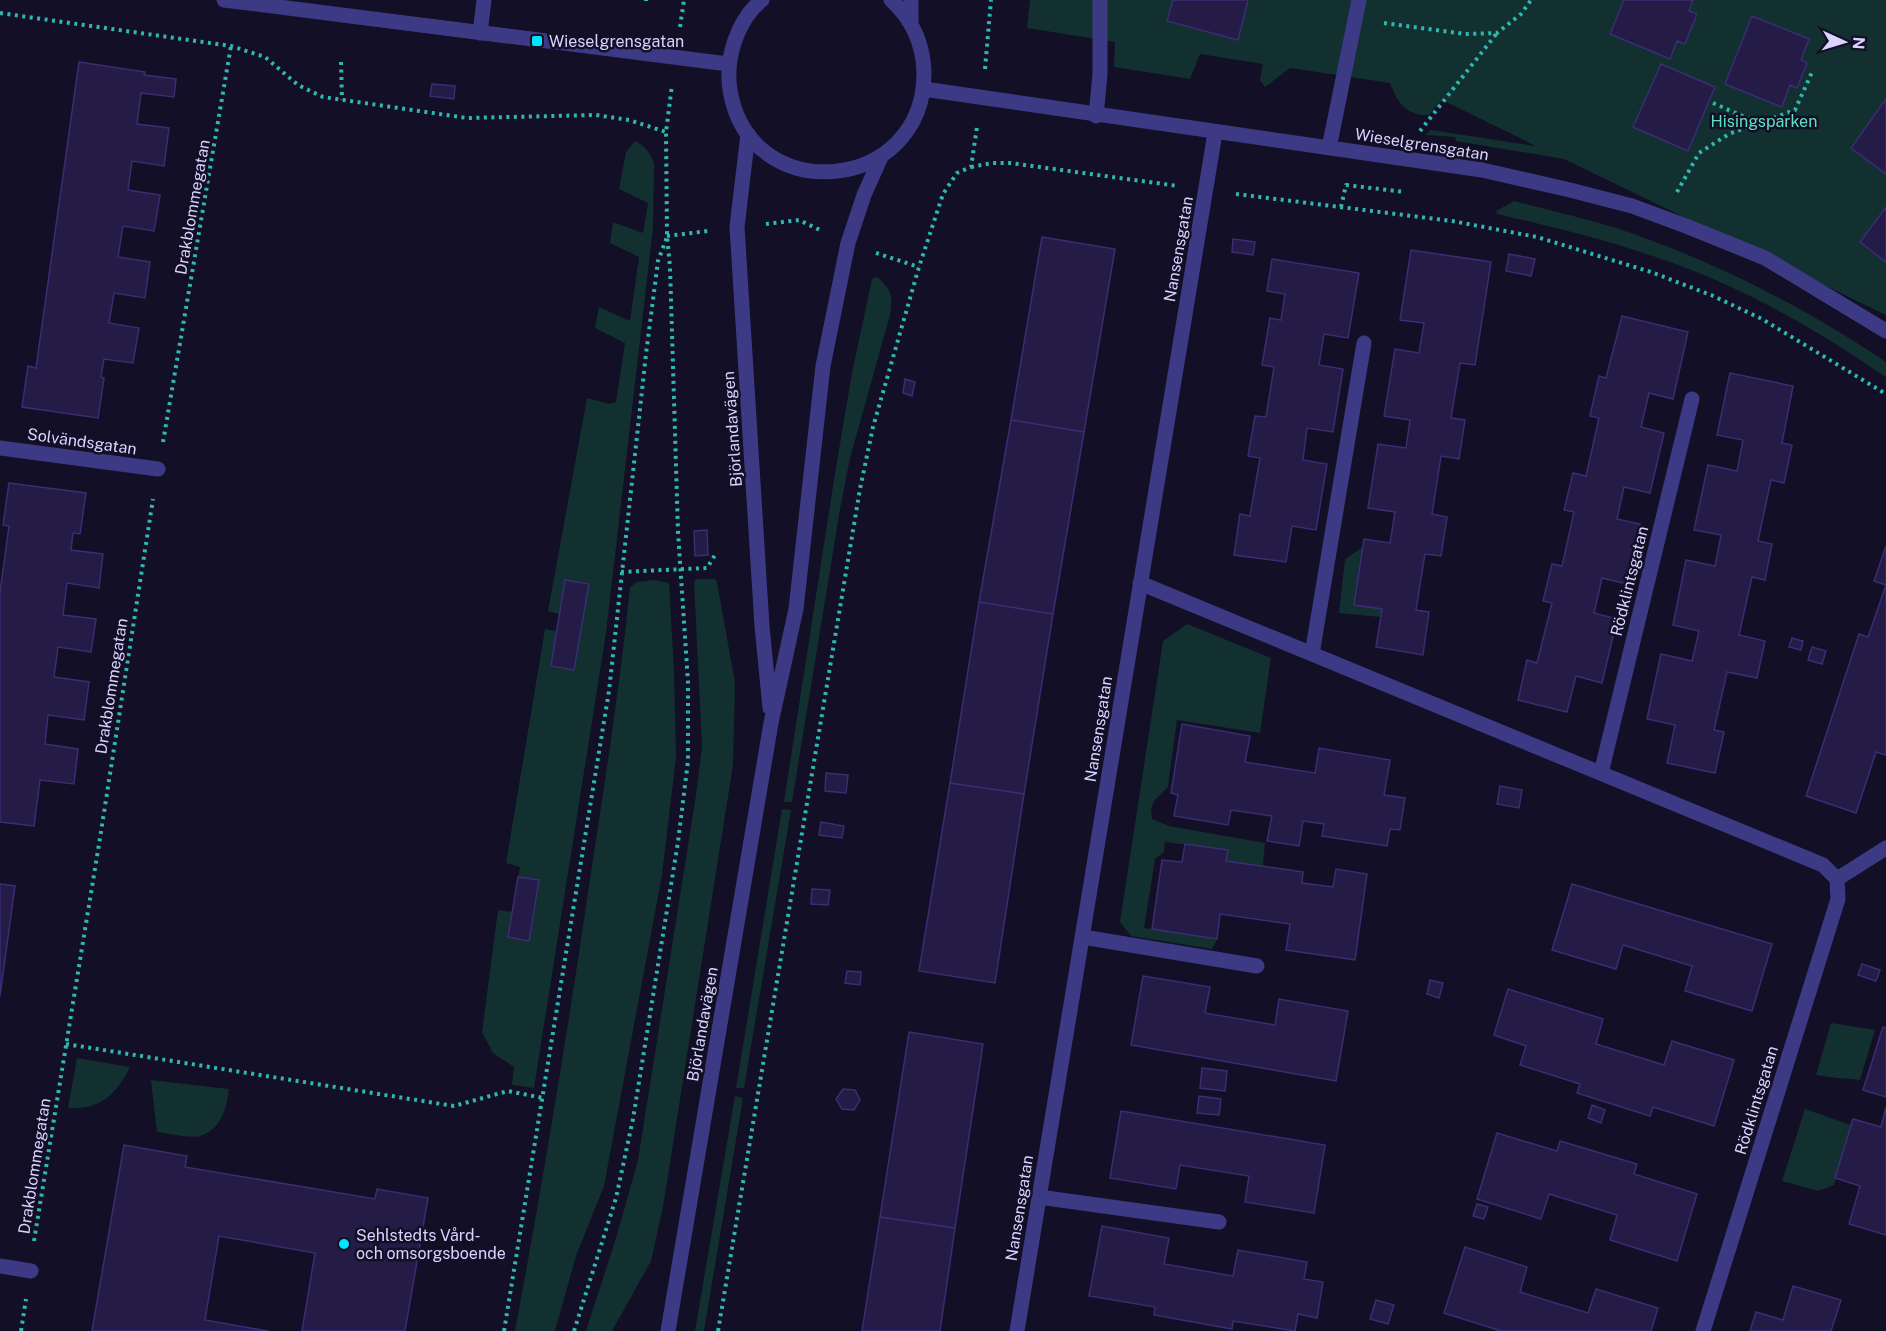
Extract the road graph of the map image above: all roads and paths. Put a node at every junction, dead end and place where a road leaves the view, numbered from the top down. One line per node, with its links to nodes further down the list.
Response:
1 (224, 0): 14 (street)
2 (484, 0): 14 (street)
3 (684, 0): 16 (path)
4 (762, 0): 18 (street, Björlandavägen)
5 (891, 0): 13 (street, Björlandavägen)
6 (911, 0): 13 (street, Björlandavägen)
7 (991, 0): 21 (path)
8 (1100, 0): 24 (street)
9 (1359, 0): 29 (street)
10 (1531, 0): 12 (path)
11 (0, 13): 15 (path)
12 (1378, 22)
13 (912, 23): 20 (street, Björlandavägen)
14 (480, 33): 16 (street)
15 (231, 46): 22 (path); 43 (path, Drakblommegatan)
16 (676, 58): 18 (street); 26 (path)
17 (341, 62): 22 (path)
18 (728, 64): 28 (street, Björlandavägen)
19 (1813, 70): 25 (path)
20 (924, 89): 21 (street, Wieselgrensgatan); 30 (street, Björlandavägen)
21 (982, 98): 24 (street, Wieselgrensgatan); 31 (path)
22 (342, 100): 26 (path)
23 (1713, 103): 25 (path)
24 (1096, 116): 27 (street, Wieselgrensgatan)
25 (1758, 123): 33 (path)
26 (666, 132): 35 (path)
27 (1215, 133): 29 (street, Wieselgrensgatan); 32 (street, Nansensgatan)
28 (748, 134): 30 (street, Björlandavägen); 34 (street, Björlandavägen)
29 (1329, 148): 38 (street, Wieselgrensgatan)
30 (881, 157): 36 (street, Björlandavägen)
31 (970, 167): 32 (path); 37 (path)
32 (1206, 190): 40 (path); 47 (street, Nansensgatan)
33 (1677, 192)
34 (737, 227): 35 (path); 36 (path); 49 (street, Björlandavägen)
35 (667, 236): 45 (path); 46 (path)
36 (848, 243): 37 (path); 49 (street, Björlandavägen)
37 (919, 267): 65 (path)
38 (1886, 330)
39 (1364, 343): 48 (street)
40 (1886, 394)
41 (1692, 399): 50 (street, Rödklintsgatan)
42 (0, 448): 43 (street, Solvändsgatan)
43 (158, 470): 55 (path, Drakblommegatan)
44 (715, 555): 45 (path)
45 (681, 570): 46 (path); 63 (path)
46 (621, 572): 56 (path)
47 (1140, 584): 48 (street); 53 (street, Nansensgatan)
48 (1312, 654): 50 (street)
49 (771, 723): 64 (street, Björlandavägen)
50 (1601, 773): 52 (street)
51 (1886, 848): 52 (street)
52 (1837, 879): 67 (street, Rödklintsgatan)
53 (1083, 937): 54 (street); 57 (street, Nansensgatan)
54 (1257, 966)
55 (66, 1044): 56 (path); 60 (path, Drakblommegatan)
56 (543, 1098): 62 (path)
57 (1039, 1197): 58 (street); 66 (street, Nansensgatan)
58 (1219, 1222)
59 (0, 1266): 60 (street)
60 (31, 1271): 61 (path, Drakblommegatan)
61 (21, 1331)
62 (504, 1331)
63 (574, 1331)
64 (668, 1331)
65 (718, 1331)
66 (1017, 1331)
67 (1703, 1331)

